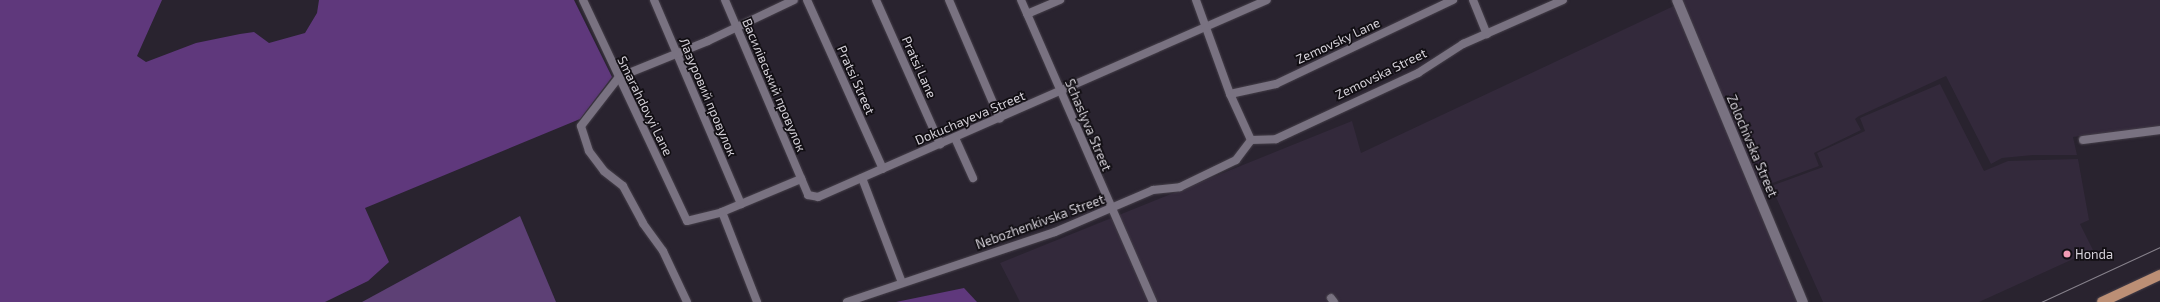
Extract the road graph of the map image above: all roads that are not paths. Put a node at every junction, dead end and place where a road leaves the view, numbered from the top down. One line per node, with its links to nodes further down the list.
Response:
1 (583, 0): 21 (street, Smarahdovyi Lane)
2 (654, 0): 20 (street, Лазуровий провулок)
3 (725, 0): 17 (street, Василівський провулок)
4 (794, 0): 17 (street)
5 (807, 0): 30 (street, Pratsi Street)
6 (876, 0): 29 (street, Pratsi Lane)
7 (949, 0): 24 (street)
8 (1021, 0): 16 (street, Schaslyva Street)
9 (1060, 0): 16 (street)
10 (1196, 0): 18 (street)
11 (1267, 0): 18 (street, Dokuchayeva Street)
12 (1452, 0): 23 (street, Zemovsky Lane)
13 (1472, 0): 19 (street)
14 (1563, 0): 19 (street, Zemovska Street)
15 (1677, 0): 43 (street, Zolochivska Street)
16 (1027, 14): 22 (street, Schaslyva Street)
17 (737, 27): 20 (street); 33 (street, Василівський провулок)
18 (1207, 28): 22 (street, Dokuchayeva Street); 23 (street)
19 (1487, 34): 27 (street, Zemovska Street)
20 (677, 54): 21 (street); 34 (street, Лазуровий провулок)
21 (619, 77): 36 (street, Smarahdovyi Lane); 39 (street)
22 (1061, 92): 24 (street, Dokuchayeva Street); 35 (street, Schaslyva Street)
23 (1230, 94): 27 (street)
24 (1000, 119): 26 (street, Dokuchayeva Street)
25 (2160, 130): 28 (street)
26 (955, 138): 29 (street, Dokuchayeva Street); 32 (street)
27 (1251, 140): 35 (street, Nebozhenkivska Street)
28 (2083, 140)
29 (940, 144): 30 (street, Dokuchayeva Street)
30 (883, 169): 31 (street, Dokuchayeva Street)
31 (862, 178): 33 (street, Dokuchayeva Street); 38 (street)
32 (973, 178)
33 (801, 179): 34 (street)
34 (740, 204): 36 (street)
35 (1111, 209): 38 (street, Nebozhenkivska Street); 42 (street, Schaslyva Street)
36 (722, 212): 40 (street)
37 (2160, 275): 44 (main road)
38 (902, 283): 41 (street, Nebozhenkivska Street)
39 (687, 302)
40 (757, 302)
41 (847, 302)
42 (1153, 302)
43 (1803, 302)
44 (2102, 302)

